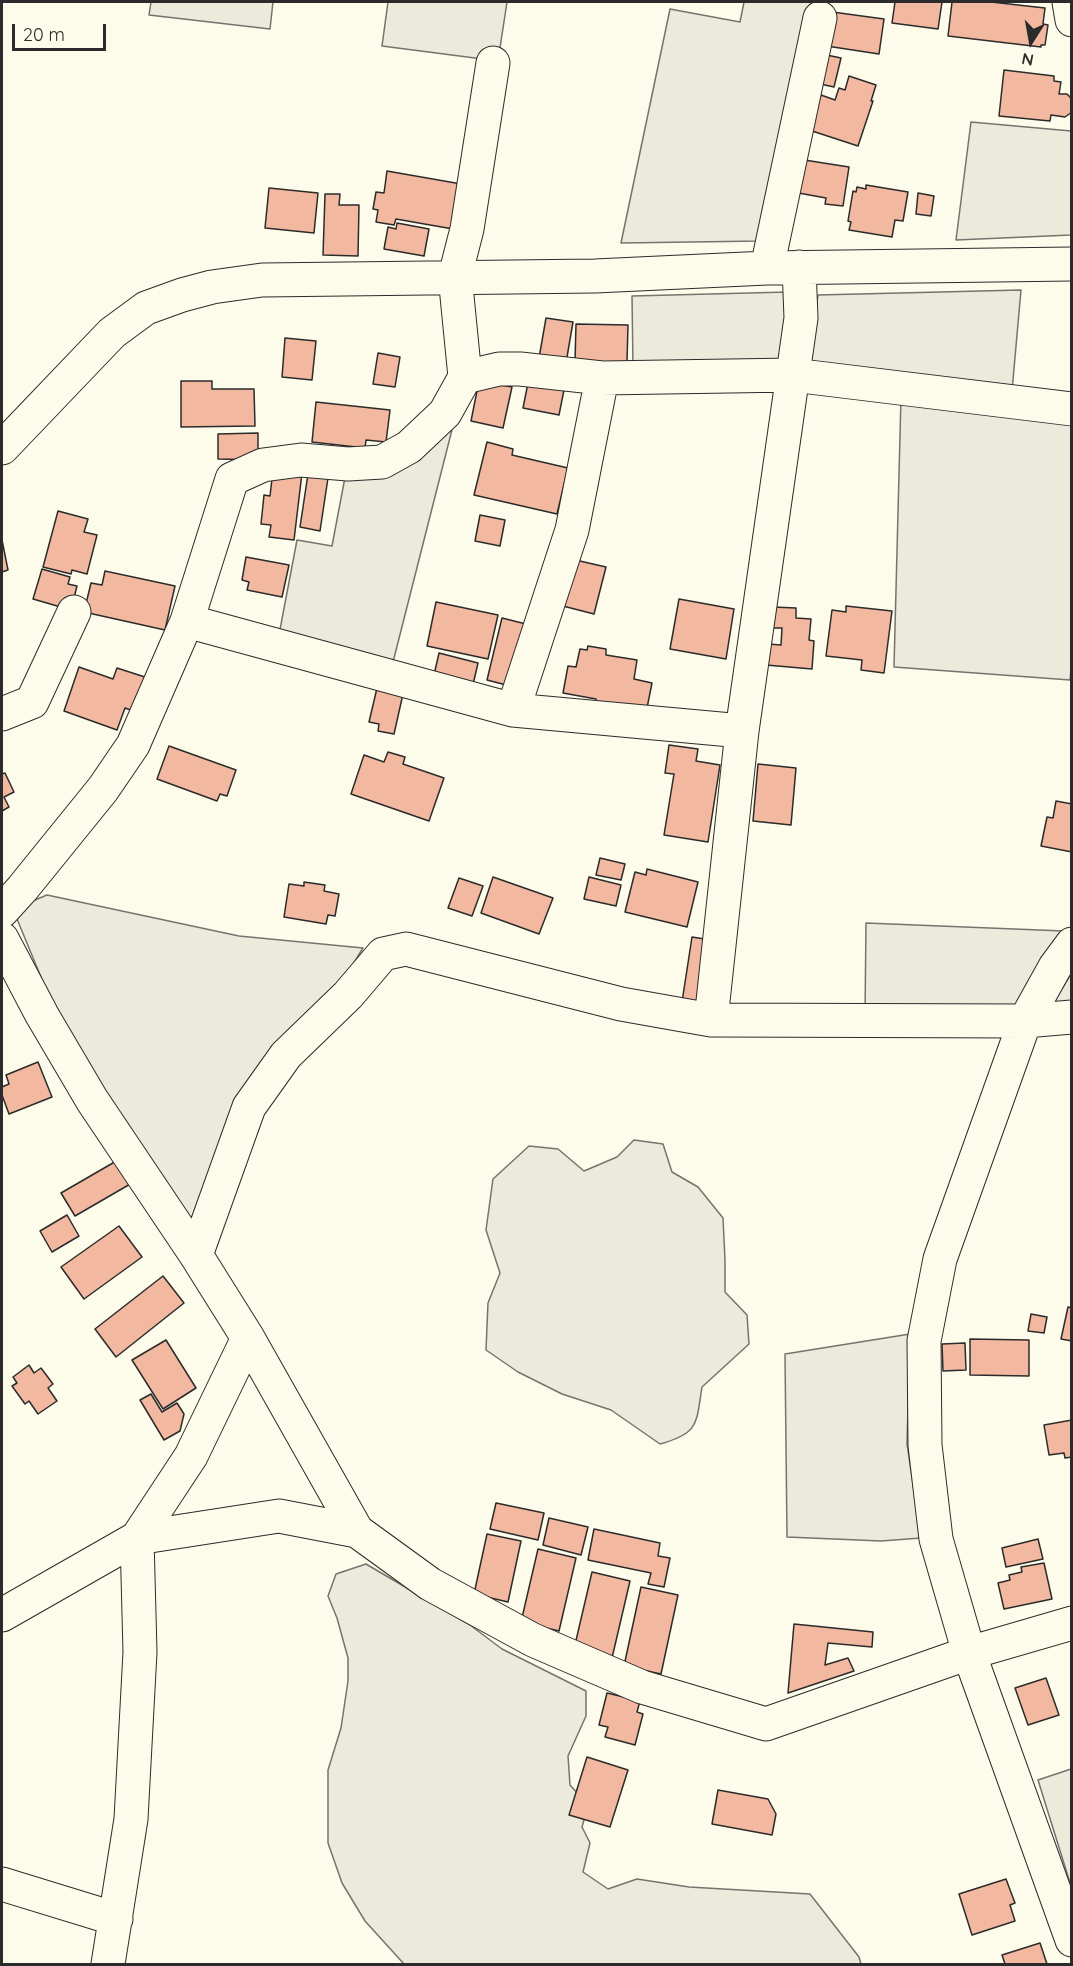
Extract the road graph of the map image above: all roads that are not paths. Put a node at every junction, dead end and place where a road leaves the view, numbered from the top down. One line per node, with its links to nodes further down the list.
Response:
1 (1069, 2): 3 (street)
2 (820, 18): 7 (street)
3 (1071, 20)
4 (493, 63): 8 (street)
5 (1071, 264): 6 (street)
6 (799, 267): 7 (street); 9 (street)
7 (766, 268): 8 (street)
8 (455, 276): 10 (street); 13 (street)
9 (793, 375): 11 (street); 12 (street); 18 (street)
10 (465, 377): 11 (street); 15 (street)
11 (602, 378): 16 (street)
12 (1071, 409)
13 (2, 448)
14 (74, 612): 17 (street)
15 (187, 621): 16 (street); 19 (street)
16 (513, 710): 18 (street)
17 (2, 714)
18 (742, 731): 23 (street)
19 (2, 910)
20 (2, 939): 25 (street)
21 (1071, 944): 24 (street)
22 (1071, 1017): 24 (street)
23 (711, 1020): 24 (street); 25 (street)
24 (1025, 1020): 31 (street)
25 (196, 1255): 26 (street)
26 (248, 1338): 27 (street); 28 (street)
27 (357, 1531): 28 (street); 31 (street)
28 (137, 1538): 29 (street); 33 (street)
29 (2, 1616)
30 (1071, 1623): 31 (street)
31 (969, 1653): 34 (street)
32 (2, 1884): 33 (street)
33 (116, 1919): 35 (street)
34 (1071, 1940)
35 (108, 1965)

